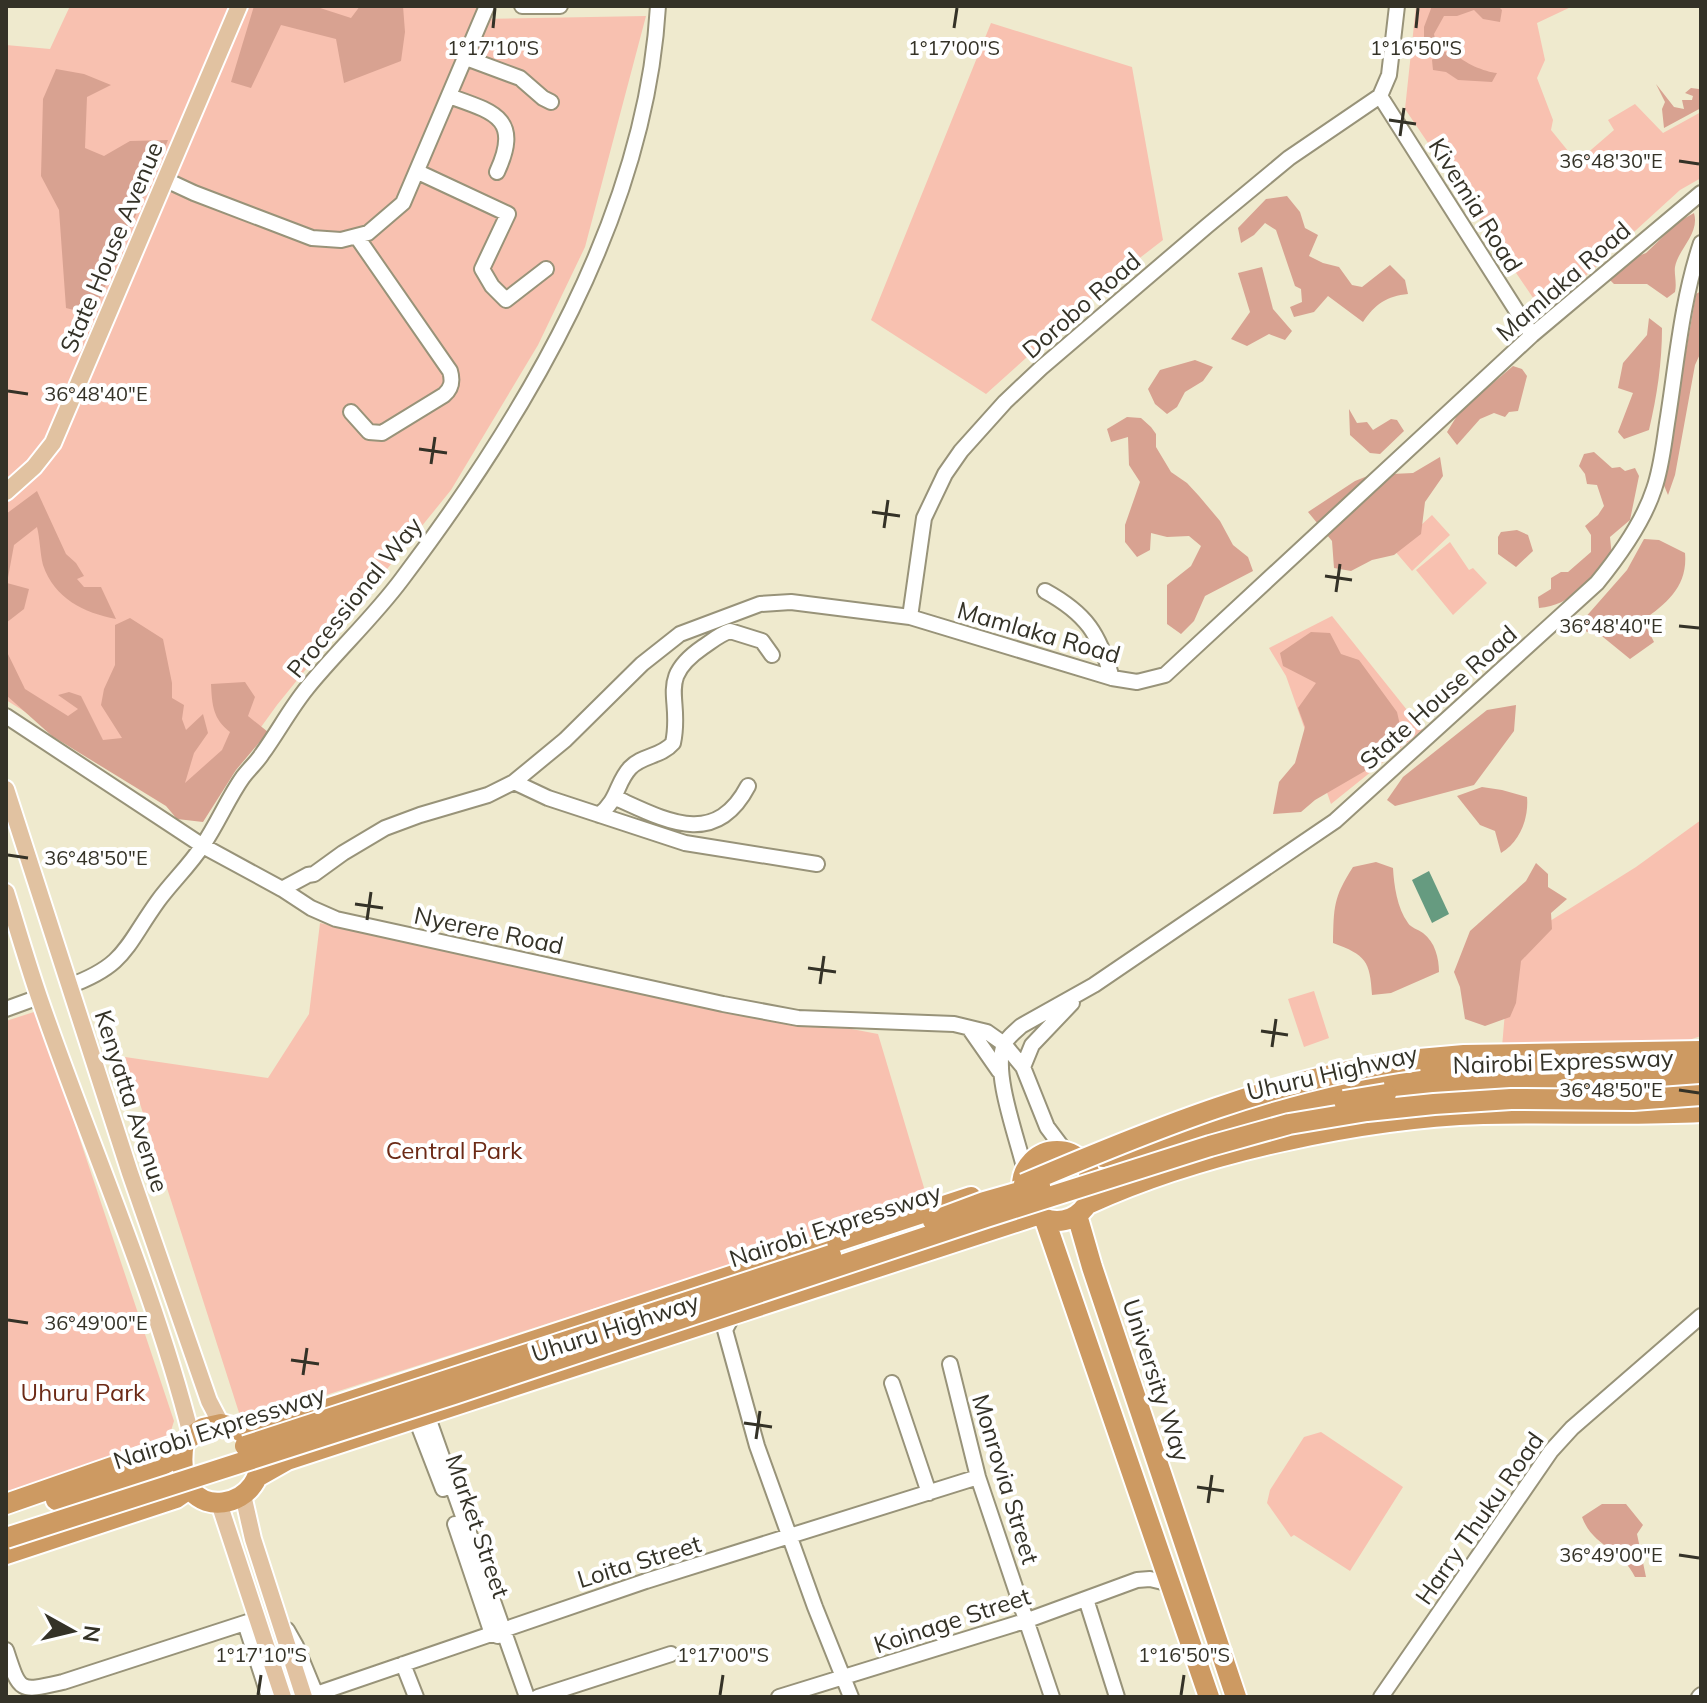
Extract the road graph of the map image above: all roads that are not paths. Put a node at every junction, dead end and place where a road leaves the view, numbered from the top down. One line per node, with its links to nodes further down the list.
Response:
1 (239, 6): 13 (main road, State House Avenue)
2 (522, 6): 3 (street)
3 (560, 6)
4 (658, 6): 31 (street, Processional Way)
5 (1397, 6): 9 (street)
6 (482, 8): 7 (street)
7 (466, 58): 8 (street); 10 (street)
8 (449, 96): 11 (street); 12 (street)
9 (1380, 96): 18 (street, Kivemia Road); 22 (street, Dorobo Road)
10 (551, 102)
11 (418, 172): 15 (street); 17 (street)
12 (497, 172)
13 (166, 180): 15 (street); 20 (main road, State House Avenue)
14 (1701, 193): 18 (street, Mamlaka Road)
15 (357, 237): 19 (street)
16 (1701, 243): 38 (street, State House Road)
17 (546, 269)
18 (1532, 335): 24 (street, Mamlaka Road)
19 (351, 412)
20 (6, 492)
21 (1045, 591): 24 (street)
22 (910, 617): 24 (street, Mamlaka Road); 26 (street, Mamlaka Road)
23 (772, 655): 29 (street)
24 (1112, 678)
25 (6, 716): 31 (street, Nyerere Road)
26 (514, 782): 30 (street); 33 (street, Mamlaka Road)
27 (748, 786): 29 (street)
28 (6, 789): 37 (main road, Kenyatta Avenue)
29 (616, 798): 30 (street)
30 (599, 815): 32 (street)
31 (203, 846): 34 (street, Nyerere Road); 37 (street, Processional Way)
32 (817, 864)
33 (314, 874): 34 (street, Mamlaka Road); 36 (street)
34 (282, 889): 36 (street, Nyerere Road)
35 (6, 892): 39 (main road, Kenyatta Avenue)
36 (303, 901): 42 (street, Nyerere Road)
37 (69, 986): 54 (main road, Kenyatta Avenue)
38 (1087, 989): 41 (street, State House Road); 46 (street, State House Road)
39 (39, 997): 40 (street); 55 (main road, Kenyatta Avenue)
40 (6, 1009)
41 (1021, 1026): 43 (street); 44 (street, State House Road)
42 (969, 1028): 43 (street, Nyerere Road); 48 (street)
43 (987, 1032): 44 (street, Nyerere Road)
44 (1004, 1044): 46 (street); 48 (street)
45 (1701, 1051): 58 (highway, bridge)
46 (1023, 1067): 56 (street)
47 (1701, 1068): 56 (highway, Uhuru Highway)
48 (999, 1071): 57 (street)
49 (1701, 1082): 58 (highway, Nairobi Expressway, bridge)
50 (1701, 1095): 51 (highway, Nairobi Expressway, bridge)
51 (1579, 1101): 52 (highway, bridge); 79 (highway, Nairobi Expressway, bridge)
52 (1701, 1105)
53 (1701, 1112): 59 (highway)
54 (117, 1133): 55 (main road); 66 (main road, Kenyatta Avenue)
55 (93, 1142): 68 (main road, Kenyatta Avenue)
56 (1070, 1153): 57 (highway); 59 (highway)
57 (1023, 1176): 60 (highway); 67 (highway, Uhuru Highway)
58 (984, 1202): 77 (highway, Nairobi Expressway, bridge)
59 (1083, 1209): 60 (highway); 104 (highway, University Way)
60 (1041, 1218): 61 (highway, Uhuru Highway); 80 (highway)
61 (733, 1315): 65 (highway, Uhuru Highway); 78 (street)
62 (1701, 1316): 105 (street, Harry Thuku Road)
63 (950, 1364): 70 (street, Monrovia Street)
64 (892, 1383): 72 (street)
65 (423, 1416): 69 (highway, Uhuru Highway); 87 (street, Market Street)
66 (221, 1424): 67 (highway); 68 (highway)
67 (245, 1433): 69 (highway)
68 (185, 1444): 71 (highway); 75 (highway); 76 (highway)
69 (257, 1477): 73 (highway)
70 (978, 1477): 72 (street, Loita Street); 85 (street, Monrovia Street)
71 (189, 1489): 74 (highway); 81 (highway)
72 (929, 1493): 78 (street, Loita Street)
73 (243, 1495): 74 (highway); 93 (main road)
74 (219, 1503): 86 (main road)
75 (6, 1504)
76 (6, 1516)
77 (6, 1525)
78 (791, 1537): 87 (street, Loita Street); 91 (street)
79 (6, 1538)
80 (1158, 1548): 82 (street); 83 (highway)
81 (6, 1554)
82 (1137, 1580): 83 (street, Koinage Street); 84 (street, Koinage Street)
83 (1171, 1584): 103 (highway)
84 (1086, 1599): 85 (street, Koinage Street); 102 (street)
85 (1028, 1620): 91 (street, Koinage Street); 101 (street, Monrovia Street)
86 (251, 1621): 92 (street); 95 (street); 96 (main road)
87 (500, 1634): 90 (street, Loita Street); 98 (street, Market Street)
88 (6, 1650): 92 (street)
89 (671, 1654): 99 (street)
90 (403, 1664): 93 (street, Loita Street); 97 (street)
91 (845, 1678): 94 (street, Koinage Street); 100 (street)
92 (65, 1690)
93 (312, 1696)
94 (785, 1696)
95 (269, 1697)
96 (283, 1697)
97 (416, 1697)
98 (527, 1697)
99 (538, 1697)
100 (851, 1697)
101 (1052, 1697)
102 (1117, 1697)
103 (1209, 1697)
104 (1236, 1697)
105 (1381, 1697)

